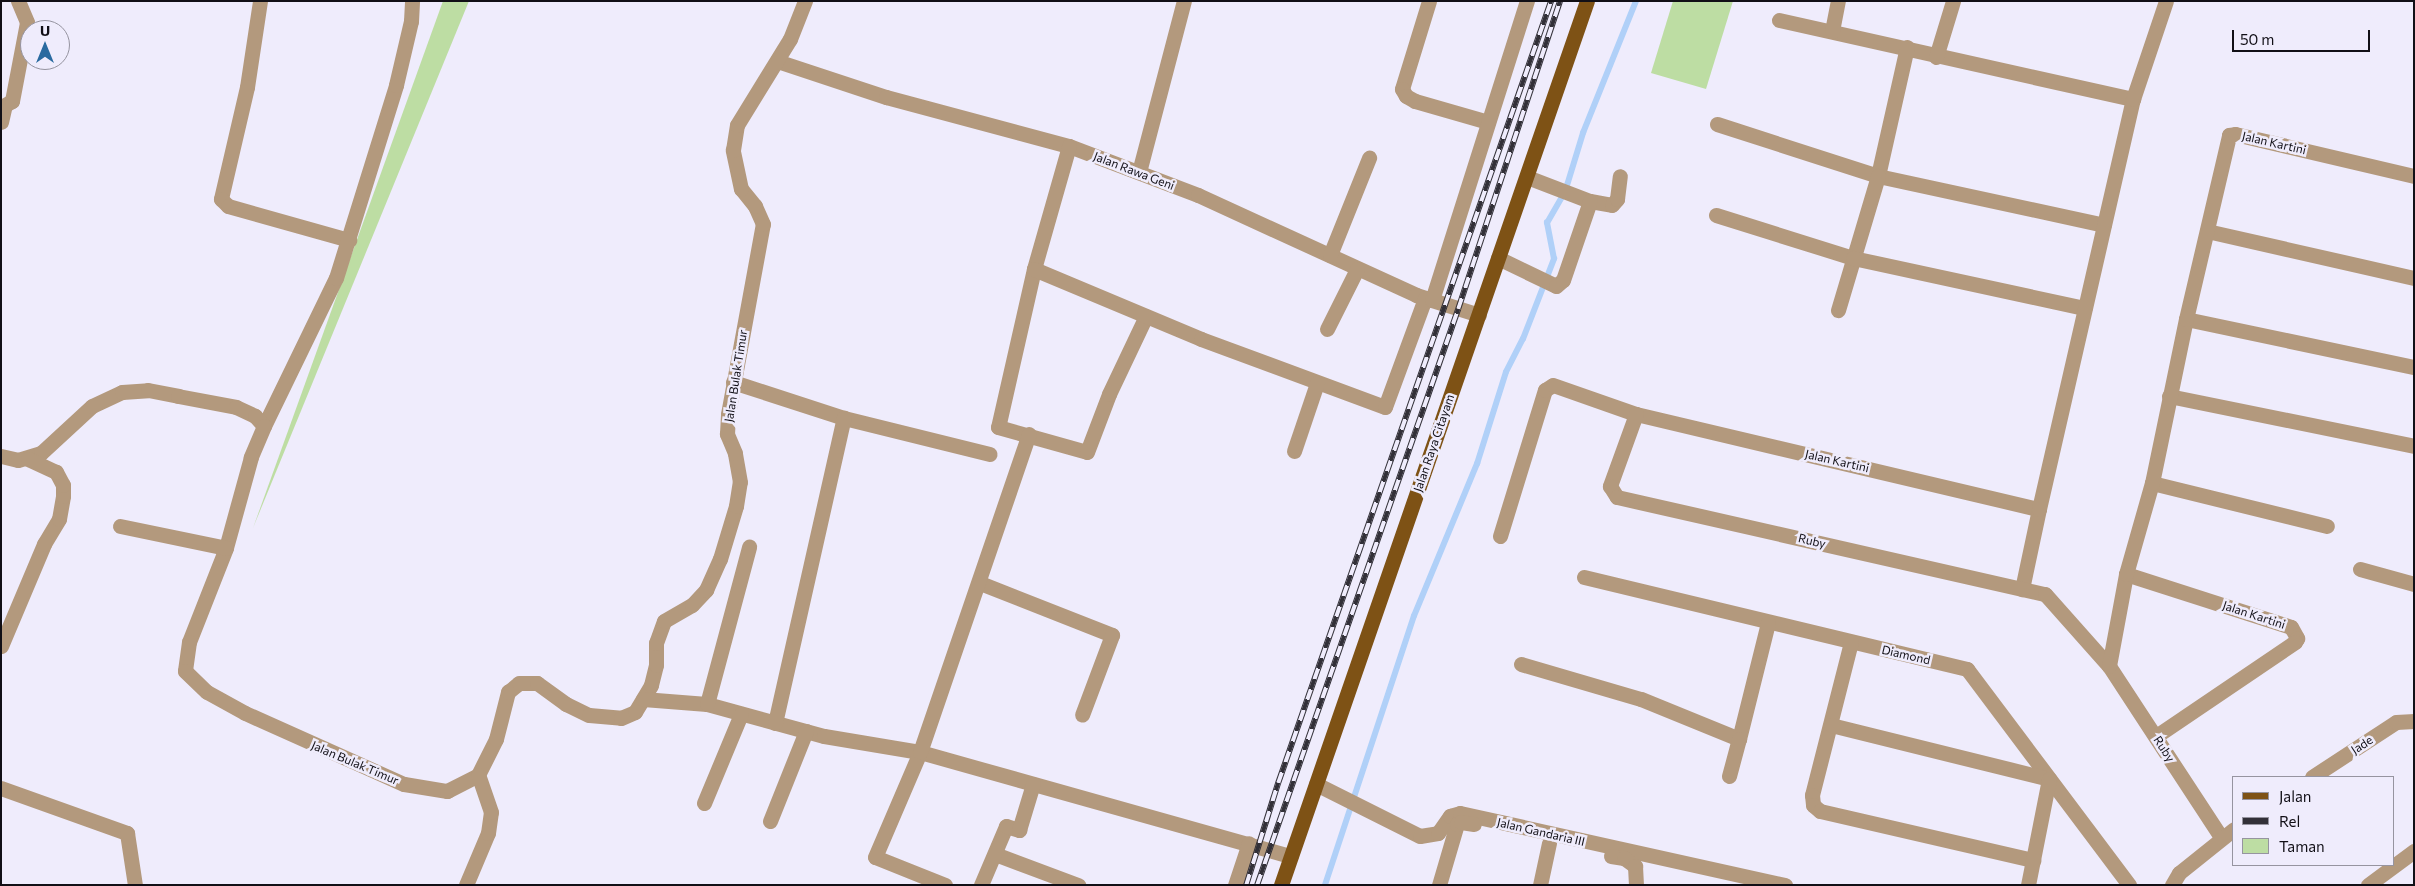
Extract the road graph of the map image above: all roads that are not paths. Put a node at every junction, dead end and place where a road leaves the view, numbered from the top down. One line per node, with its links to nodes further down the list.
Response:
1 (18, 1): 18 (street)
2 (260, 1): 32 (street)
3 (412, 1): 32 (street, Jalan Bulak Timur)
4 (805, 1): 16 (street, Jalan Bulak Timur)
5 (1184, 1): 23 (street)
6 (1429, 1): 19 (street)
7 (1527, 1): 19 (street)
8 (1587, 1): 27 (main road, Jalan Raya Citayam)
9 (1838, 1): 13 (street)
10 (1953, 1): 15 (street)
11 (2166, 1): 17 (street)
12 (1779, 20): 13 (street)
13 (1832, 32): 14 (street)
14 (1907, 47): 15 (street); 25 (street)
15 (1936, 57): 17 (street)
16 (777, 61): 21 (street, Jalan Rawa Geni); 47 (street, Jalan Bulak Timur)
17 (2133, 99): 30 (street)
18 (1, 122)
19 (1488, 122): 39 (street)
20 (1717, 124): 25 (street)
21 (1069, 146): 23 (street, Jalan Rawa Geni); 36 (street)
22 (1369, 158): 33 (street)
23 (1138, 172): 33 (street, Jalan Rawa Geni)
24 (1620, 176): 28 (street)
25 (1878, 176): 30 (street); 35 (street)
26 (2414, 176): 31 (street, Jalan Kartini)
27 (1526, 177): 28 (street); 34 (main road, Jalan Raya Citayam)
28 (1590, 201): 34 (street)
29 (1716, 215): 35 (street)
30 (2104, 225): 40 (street)
31 (2207, 231): 38 (street); 44 (street, Jalan Kartini)
32 (349, 240): 52 (street, Jalan Bulak Timur)
33 (1330, 254): 37 (street, Jalan Rawa Geni)
34 (1498, 258): 42 (main road, Jalan Raya Citayam)
35 (1853, 258): 40 (street); 41 (street)
36 (1034, 269): 43 (street); 53 (street)
37 (1357, 269): 39 (street, Jalan Rawa Geni); 45 (street)
38 (2414, 278)
39 (1428, 299): 42 (street, Jalan Rawa Geni); 48 (street)
40 (2086, 308): 60 (street)
41 (1838, 310)
42 (1479, 315): 93 (main road, Jalan Raya Citayam)
43 (1146, 316): 48 (street); 53 (street)
44 (2186, 319): 46 (street); 49 (street, Jalan Kartini)
45 (1327, 329)
46 (2414, 367)
47 (733, 382): 51 (street); 77 (street, Jalan Bulak Timur)
48 (1317, 383): 55 (street)
49 (2169, 396): 54 (street); 59 (street, Jalan Kartini)
50 (1636, 414): 60 (street, Jalan Kartini); 63 (street); 71 (street, Ruby)
51 (844, 418): 56 (street); 82 (street)
52 (264, 426): 58 (street); 65 (street, Jalan Bulak Timur)
53 (1029, 434): 69 (street)
54 (2414, 446)
55 (1294, 451)
56 (990, 454)
57 (1, 456): 58 (street)
58 (28, 459): 74 (street)
59 (2152, 483): 62 (street); 67 (street, Jalan Kartini)
60 (2039, 509): 71 (street)
61 (120, 526): 65 (street)
62 (2327, 526)
63 (1500, 536)
64 (749, 547): 78 (street)
65 (226, 548): 88 (street, Jalan Bulak Timur)
66 (2360, 569): 70 (street)
67 (2126, 574): 76 (street, Jalan Kartini); 85 (street, Jalan Kartini)
68 (1584, 577): 72 (street, Diamond)
69 (980, 583): 80 (street); 87 (street)
70 (2414, 584)
71 (2022, 589): 76 (street, Ruby)
72 (1768, 623): 73 (street, Diamond); 86 (street)
73 (1851, 642): 83 (street); 91 (street, Diamond)
74 (1, 646)
75 (1521, 664): 86 (street)
76 (2109, 666): 85 (street, Ruby)
77 (643, 698): 78 (street); 88 (street, Jalan Bulak Timur)
78 (707, 704): 79 (street)
79 (741, 714): 82 (street); 95 (street)
80 (1082, 715)
81 (2414, 721): 90 (street, Jade)
82 (775, 723): 84 (street)
83 (1831, 725): 91 (street); 103 (street)
84 (806, 731): 87 (street); 96 (street)
85 (2156, 736): 97 (street, Ruby)
86 (1739, 739): 89 (street)
87 (920, 752): 92 (street); 108 (street)
88 (478, 775): 107 (street)
89 (1729, 776)
90 (2314, 776)
91 (2049, 779): 103 (street); 118 (street, Diamond)
92 (1033, 784): 98 (street); 101 (street)
93 (1316, 784): 102 (main road, Jalan Raya Citayam); 116 (street, Jalan Gandaria III)
94 (1, 788): 106 (street)
95 (704, 803)
96 (770, 821)
97 (2228, 833): 119 (street)
98 (1249, 843): 102 (street); 111 (street)
99 (1549, 843): 113 (street); 114 (street); 115 (street)
100 (2414, 852): 105 (street)
101 (995, 854): 109 (street); 110 (street)
102 (1291, 856): 112 (main road, Jalan Raya Citayam)
103 (2033, 860): 117 (street)
104 (2394, 866): 120 (street)
105 (2395, 866)
106 (135, 885)
107 (466, 885)
108 (945, 885)
109 (981, 885)
110 (1078, 885)
111 (1235, 885)
112 (1281, 885)
113 (1439, 885)
114 (1540, 885)
115 (1636, 885)
116 (1785, 885)
117 (2028, 885)
118 (2129, 885)
119 (2172, 885)
120 (2368, 885)

